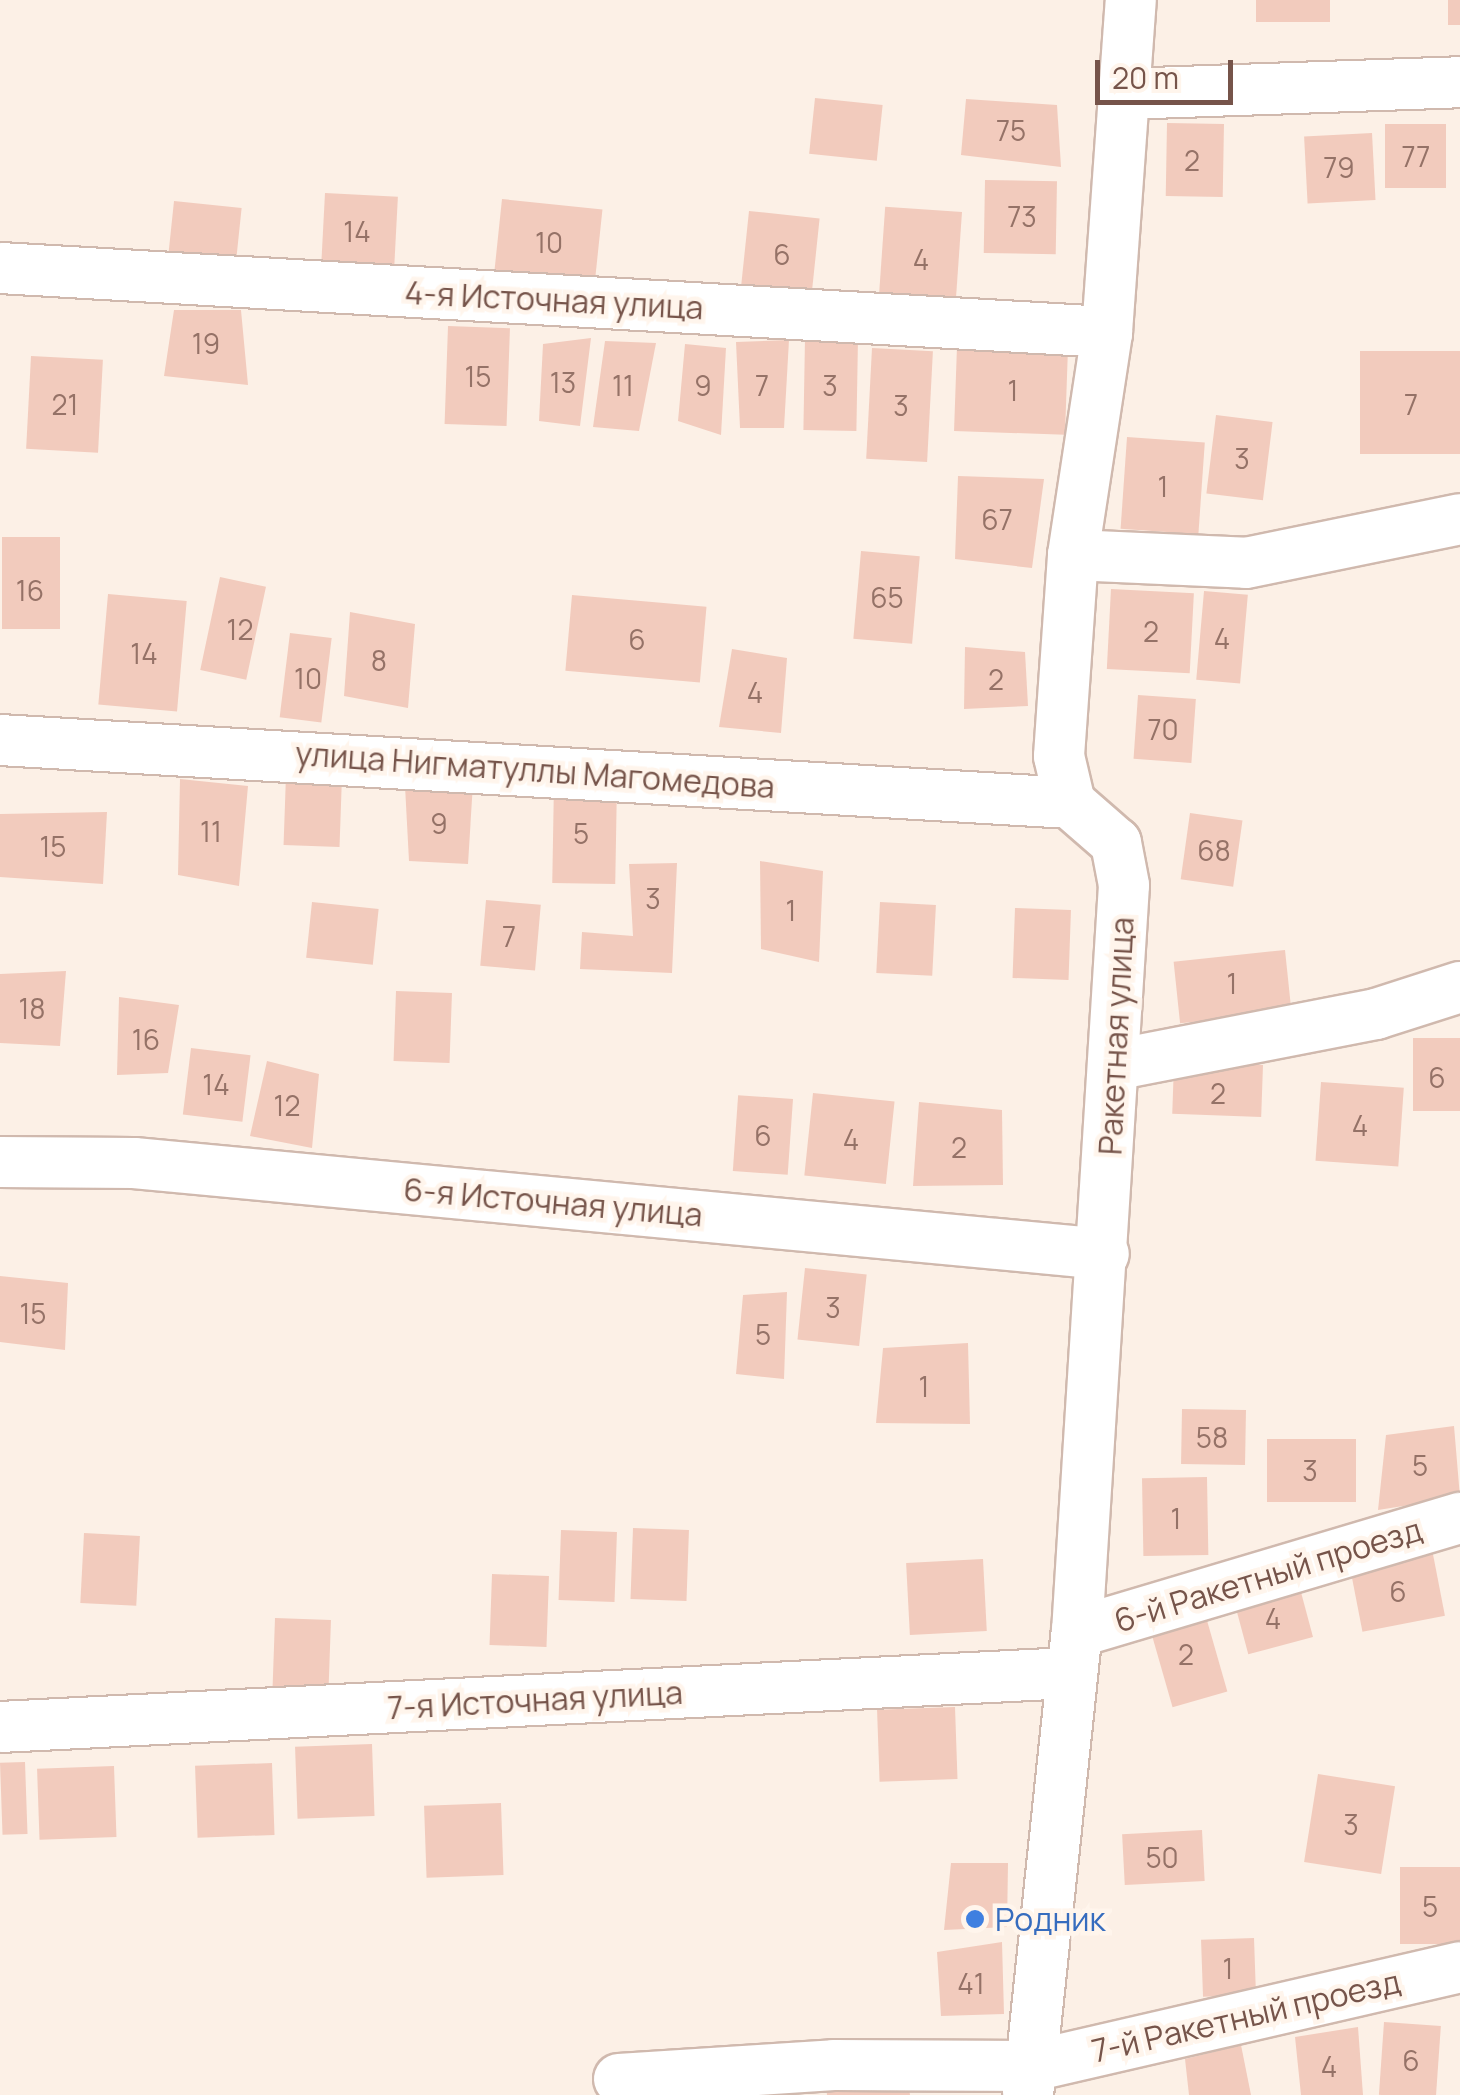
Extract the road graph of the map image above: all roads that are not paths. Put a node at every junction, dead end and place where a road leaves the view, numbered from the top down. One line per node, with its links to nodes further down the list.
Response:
1 (1131, 0): 3 (street)
2 (1460, 82): 3 (street)
3 (1122, 94): 5 (street)
4 (0, 268): 5 (street, 4-я Источная улица)
5 (1107, 332): 7 (street)
6 (1460, 519): 7 (street)
7 (1074, 554): 9 (street)
8 (0, 740): 9 (street, улица Нигматуллы Магомедова)
9 (1070, 803): 11 (street, Ракетная улица)
10 (1460, 988): 11 (street)
11 (1114, 1065): 13 (street, Ракетная улица)
12 (0, 1162): 13 (street, 6-я Источная улица)
13 (1104, 1254): 15 (street, Ракетная улица)
14 (1460, 1518): 15 (street, 6-й Ракетный проезд)
15 (1074, 1653): 16 (street, 7-я Источная улица); 19 (street, Ракетная улица)
16 (0, 1727)
17 (1460, 1967): 19 (street, 7-й Ракетный проезд)
18 (618, 2079): 19 (street, 7-й Ракетный проезд)
19 (1030, 2080)

